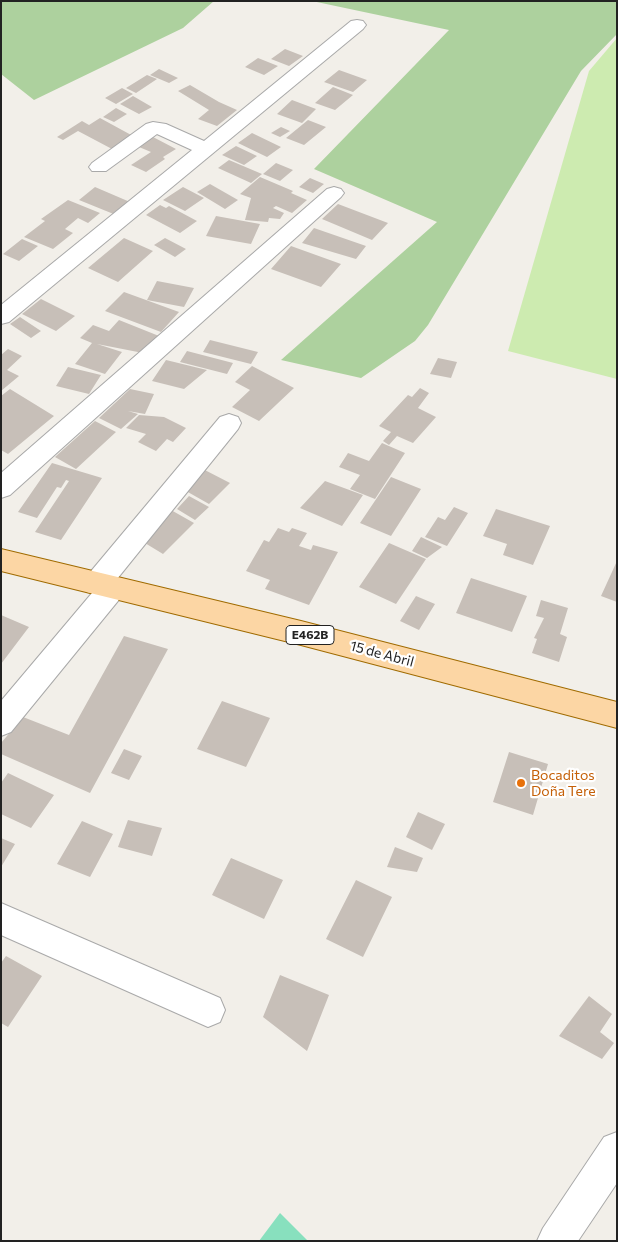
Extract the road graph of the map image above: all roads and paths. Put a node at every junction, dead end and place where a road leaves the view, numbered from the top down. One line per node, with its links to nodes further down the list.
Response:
1 (357, 25): 2 (street)
2 (206, 148): 3 (street); 5 (street)
3 (99, 167)
4 (334, 193): 7 (street)
5 (1, 317)
6 (229, 423): 9 (street)
7 (1, 488)
8 (1, 560): 9 (main road, 15 de Abril / E462B)
9 (105, 586): 10 (main road, 15 de Abril / E462B); 11 (street)
10 (617, 716)
11 (1, 723)
12 (1, 919): 13 (street)
13 (208, 1010)
14 (617, 1150): 15 (street)
15 (556, 1241)

